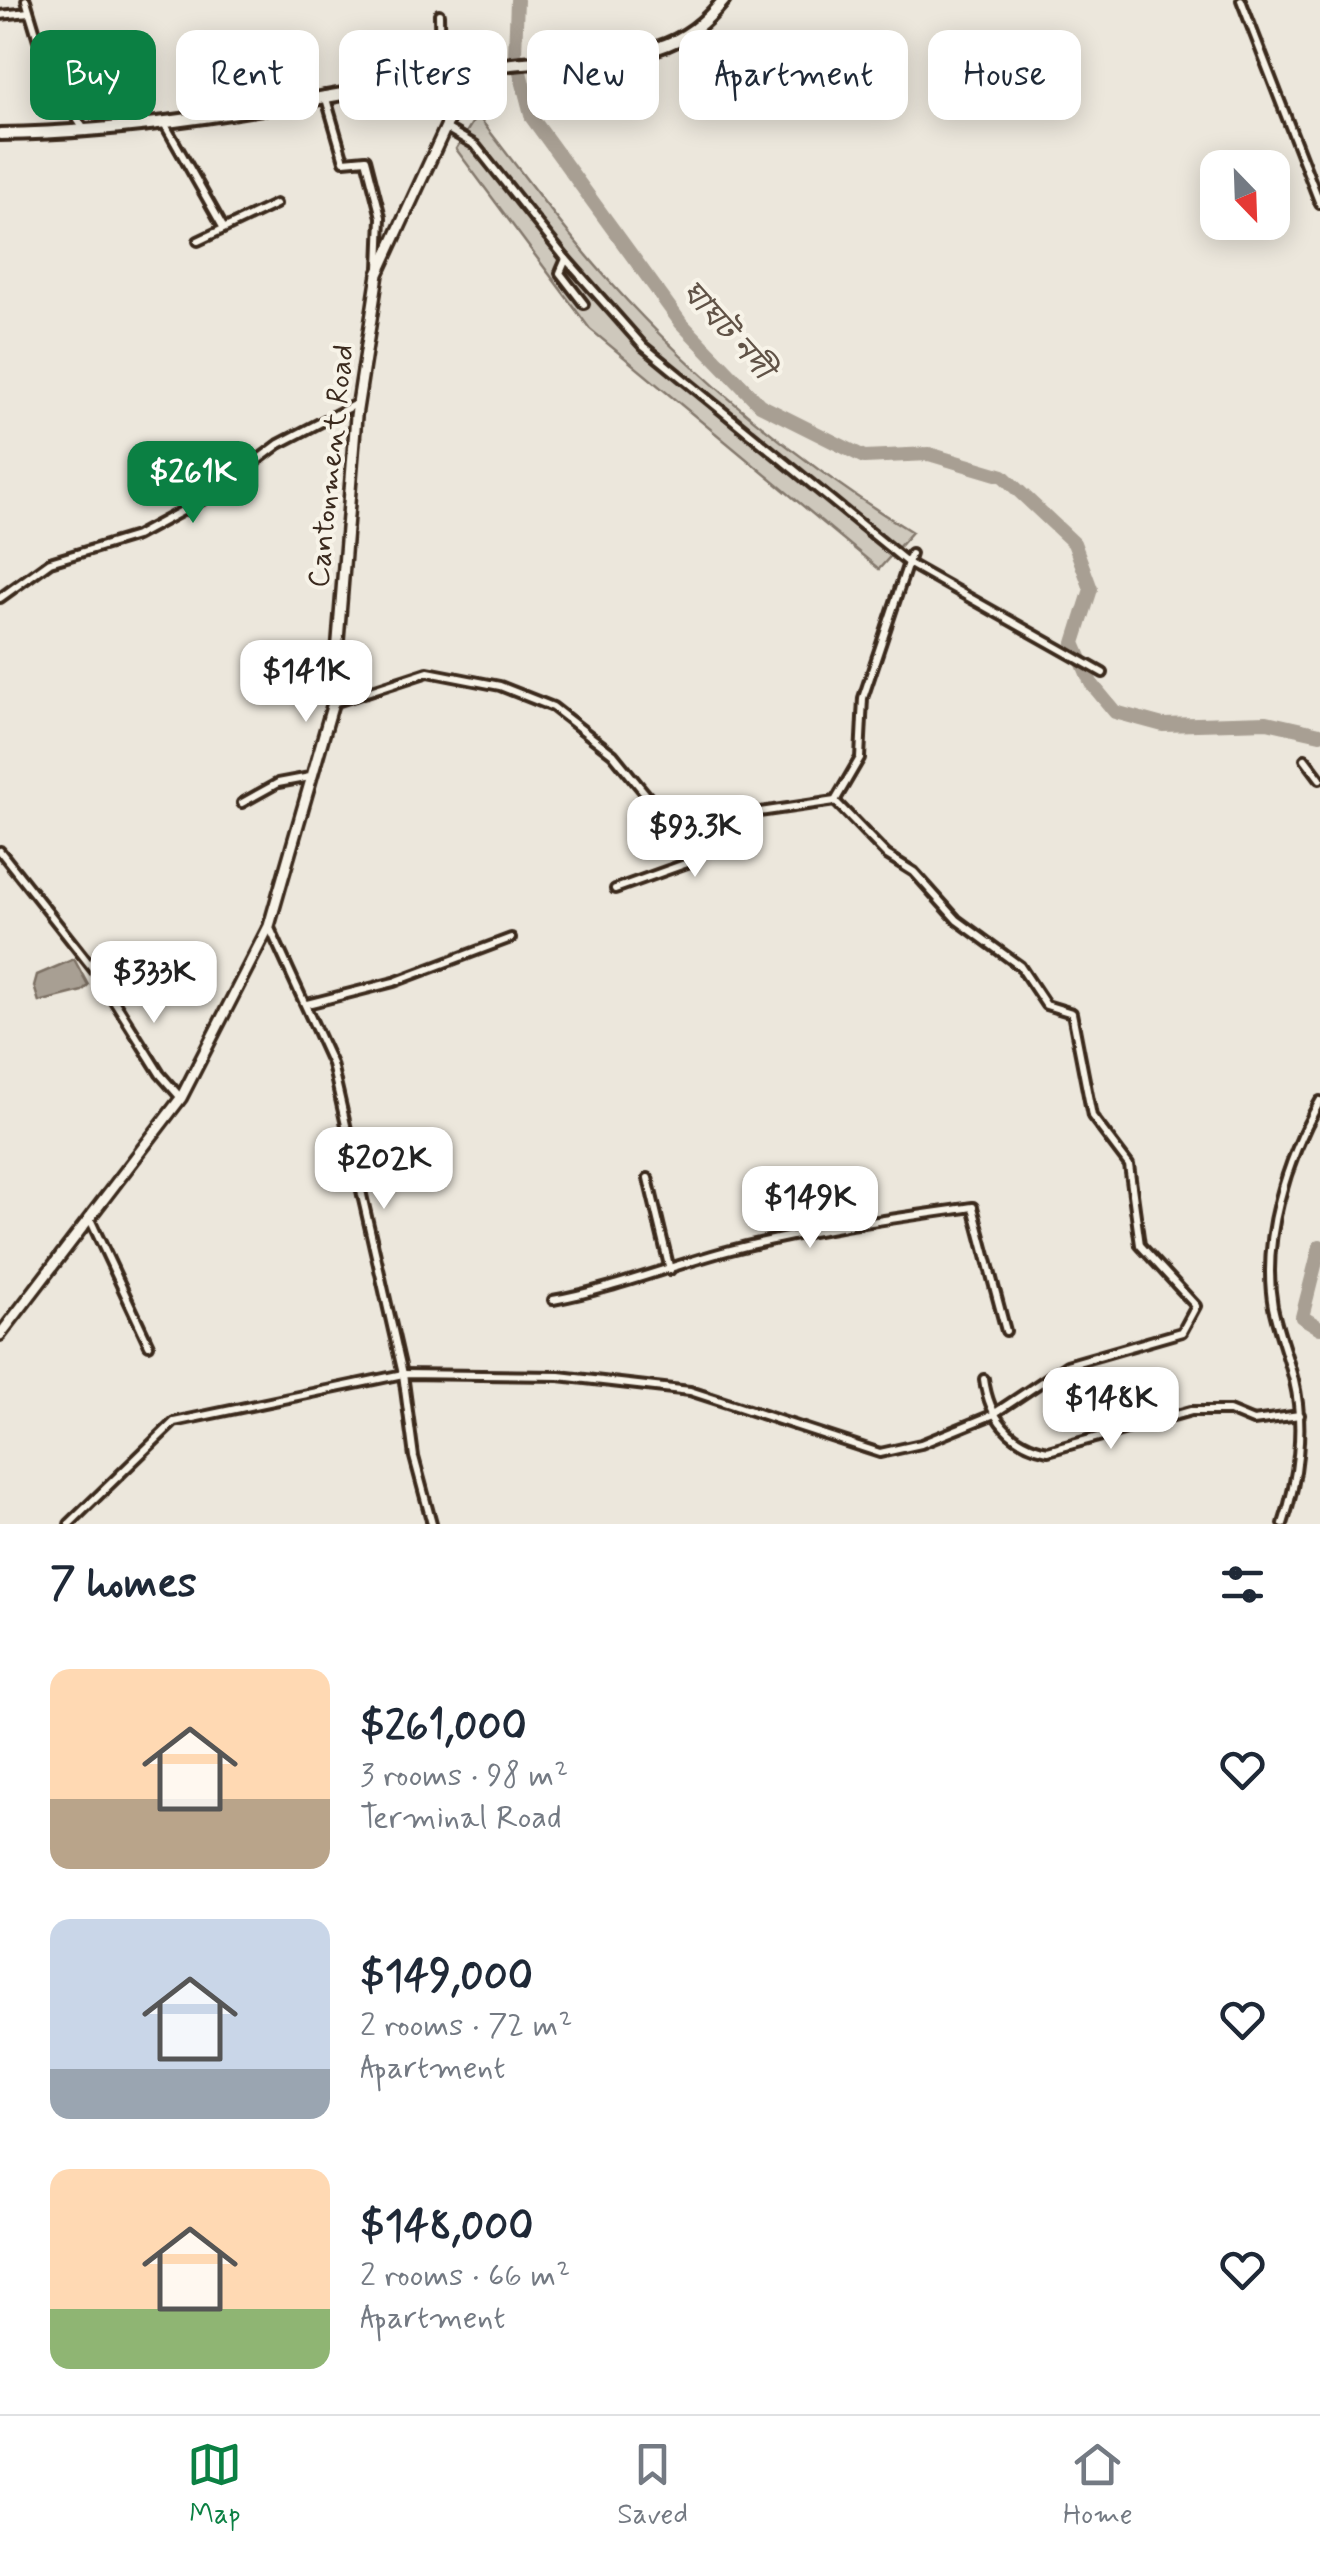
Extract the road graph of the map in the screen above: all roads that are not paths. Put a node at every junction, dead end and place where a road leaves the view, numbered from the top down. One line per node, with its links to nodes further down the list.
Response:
1 (26, 0): 4 (street)
2 (724, 0): 8 (main road)
3 (1241, 0): 17 (street)
4 (29, 12): 6 (street); 14 (street)
5 (439, 14): 7 (street)
6 (0, 15)
7 (439, 30)
8 (507, 65)
9 (339, 94): 10 (main road)
10 (325, 96): 12 (main road); 21 (street)
11 (450, 120): 13 (street, Cantonment Road)
12 (164, 123): 14 (main road); 18 (street)
13 (446, 128): 20 (street); 21 (street, Cantonment Road)
14 (86, 133): 15 (main road)
15 (0, 134)
16 (276, 204): 18 (street)
17 (1320, 204)
18 (223, 227): 19 (street)
19 (198, 241)
20 (566, 258): 22 (street); 25 (street)
21 (378, 274): 23 (street, Cantonment Road)
22 (584, 304)
23 (358, 403): 26 (street); 28 (street, Cantonment Road)
24 (911, 554): 25 (street)
25 (908, 563): 27 (street); 32 (street)
26 (0, 598)
27 (1103, 673)
28 (333, 703): 30 (street, Cantonment Road); 34 (street)
29 (1305, 758): 31 (street)
30 (310, 777): 33 (street); 37 (street, Cantonment Road)
31 (1320, 778)
32 (835, 801): 34 (street); 52 (street)
33 (242, 804)
34 (671, 825): 36 (street)
35 (0, 851): 40 (street)
36 (615, 889)
37 (270, 926): 39 (street); 40 (street, Cantonment Road)
38 (511, 938): 39 (street)
39 (308, 1004): 50 (street)
40 (181, 1098): 43 (street, Cantonment Road)
41 (1320, 1101): 53 (street)
42 (648, 1178): 44 (street)
43 (89, 1218): 46 (street, Cantonment Road); 49 (street)
44 (670, 1270): 45 (street); 47 (street)
45 (553, 1300)
46 (5, 1322): 48 (street, Cantonment Road)
47 (1006, 1331)
48 (0, 1335)
49 (149, 1345)
50 (403, 1374): 52 (street); 54 (street); 55 (street)
51 (984, 1380): 52 (street)
52 (992, 1414): 53 (street)
53 (1300, 1415): 56 (street)
54 (68, 1524)
55 (432, 1524)
56 (1283, 1524)

